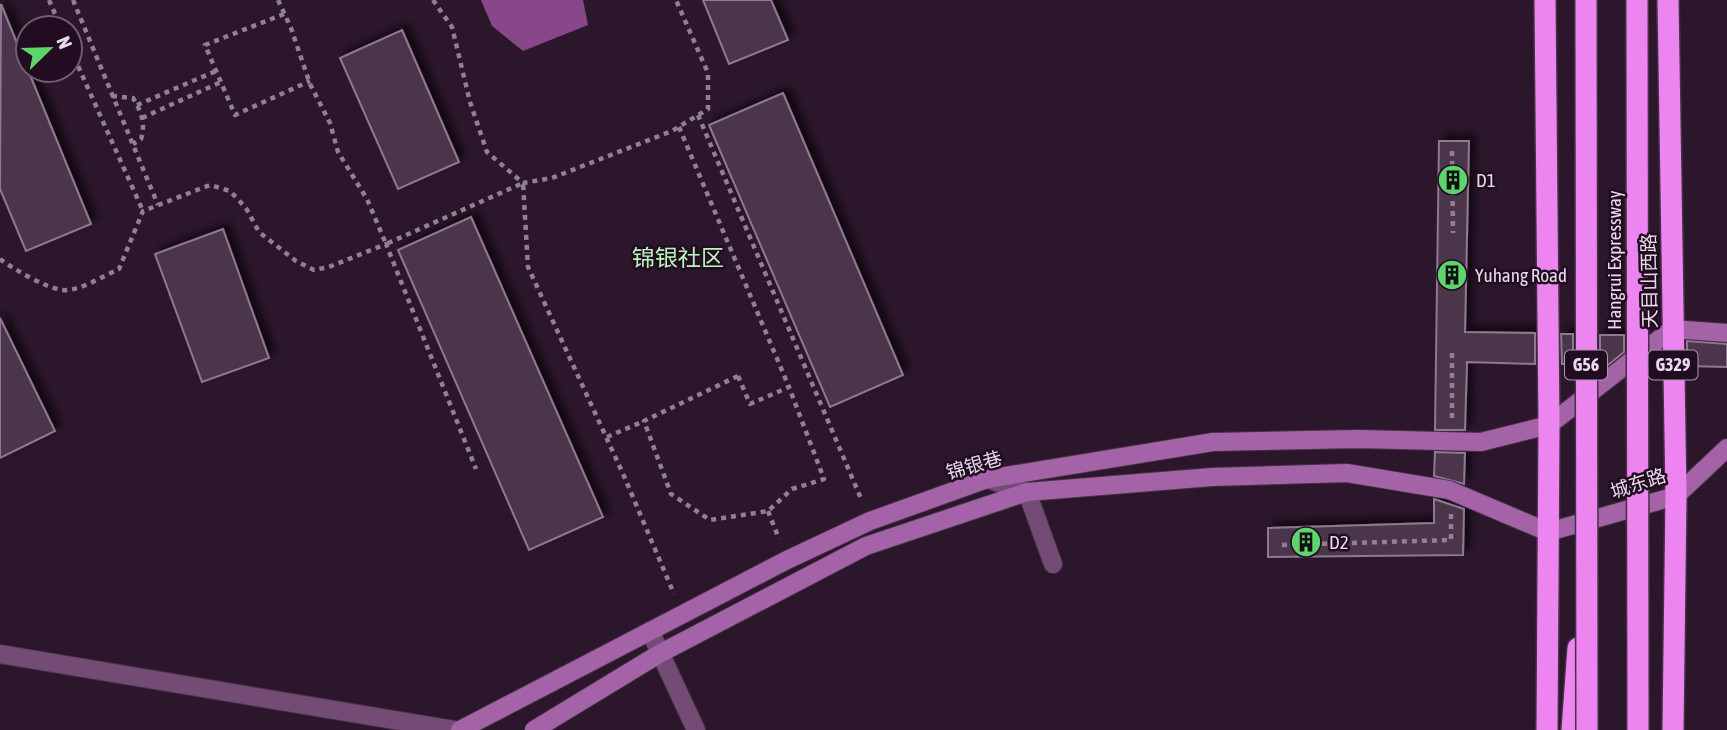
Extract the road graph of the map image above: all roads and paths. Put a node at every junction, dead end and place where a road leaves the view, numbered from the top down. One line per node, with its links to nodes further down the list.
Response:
1 (73, 0): 15 (path)
2 (278, 0): 9 (path)
3 (433, 0): 23 (path)
4 (676, 0): 18 (path)
5 (1545, 0): 33 (highway)
6 (1586, 0): 42 (highway, Hangrui Expressway / G56, bridge)
7 (1637, 0): 57 (highway, Hangrui Expressway, bridge)
8 (1668, 0): 29 (highway, 天目山西路 / G329)
9 (284, 14): 10 (path); 12 (path)
10 (216, 71): 13 (path); 14 (path)
11 (84, 79): 25 (path)
12 (310, 81): 13 (path); 27 (path)
13 (220, 82): 16 (path)
14 (178, 88): 16 (path); 17 (path)
15 (113, 96): 17 (path); 21 (path)
16 (183, 99): 19 (path)
17 (137, 105): 19 (path)
18 (698, 115): 20 (path); 40 (path)
19 (142, 118): 21 (path)
20 (678, 127): 23 (path); 31 (path)
21 (133, 144): 24 (path)
22 (1452, 151): 26 (path)
23 (523, 183): 27 (path); 34 (path)
24 (158, 205): 25 (path); 27 (path)
25 (143, 211): 28 (path)
26 (1453, 233)
27 (386, 244): 36 (path)
28 (0, 259)
29 (1672, 329): 30 (main road); 33 (main road); 39 (highway, 天目山西路 / G329)
30 (1727, 332)
31 (789, 387): 32 (path); 32 (path)
32 (644, 421): 34 (path)
33 (1549, 425): 37 (main road, 锦银巷); 41 (highway)
34 (607, 437): 46 (path)
35 (1727, 448): 39 (main road, 城东路)
36 (476, 469)
37 (987, 479): 38 (street); 40 (main road, 锦银巷)
38 (1027, 492): 41 (main road); 45 (street); 49 (main road)
39 (1676, 496): 41 (main road, 城东路); 58 (highway, 天目山西路 / G329)
40 (870, 521): 46 (main road, 锦银巷)
41 (1548, 532): 54 (highway)
42 (1586, 541): 55 (highway, bridge); 56 (highway, Hangrui Expressway / G56, bridge)
43 (1365, 542): 44 (path)
44 (1282, 545)
45 (1053, 564)
46 (683, 614): 47 (main road, 锦银巷)
47 (650, 631): 49 (street); 51 (main road, 锦银巷)
48 (0, 654): 50 (street)
49 (659, 654): 52 (main road); 53 (street)
50 (453, 730)
51 (460, 730)
52 (534, 730)
53 (696, 730)
54 (1547, 730)
55 (1573, 730)
56 (1587, 730)
57 (1637, 730)
58 (1673, 730)

